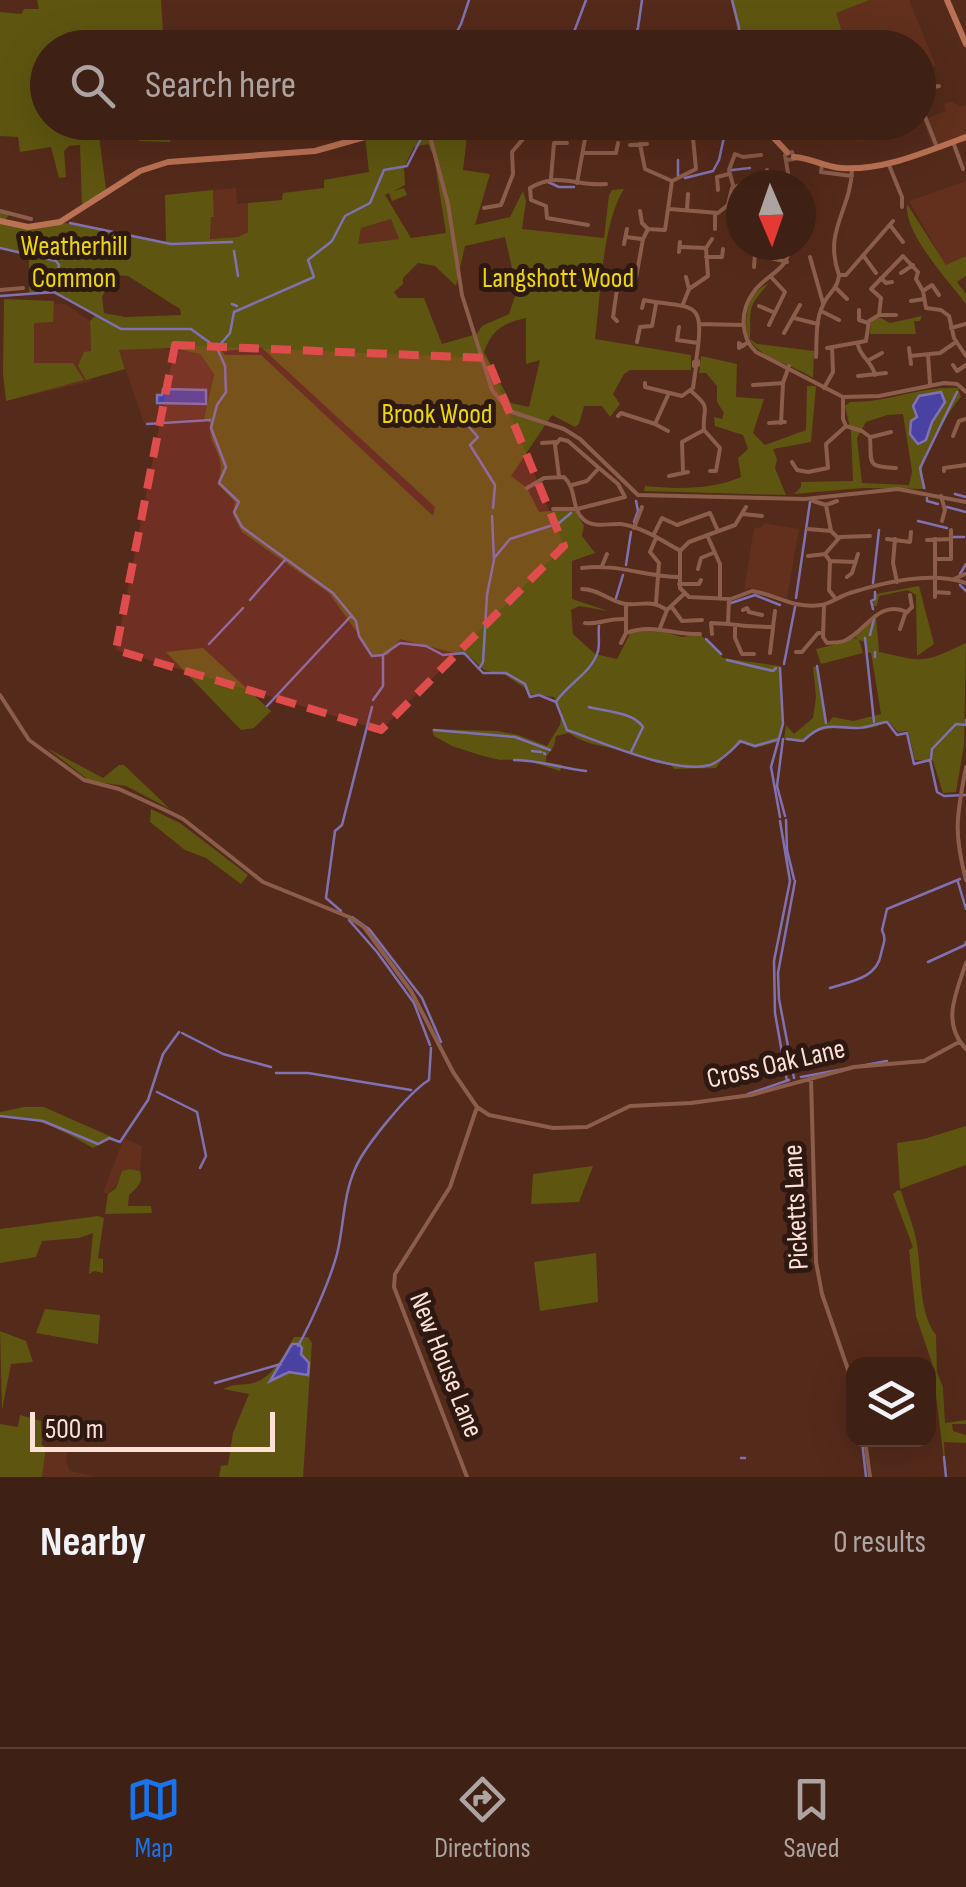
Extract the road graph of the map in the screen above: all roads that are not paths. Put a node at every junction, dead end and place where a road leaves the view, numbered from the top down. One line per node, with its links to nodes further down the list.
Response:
1 (947, 0): 2 (street)
2 (963, 27): 3 (street)
3 (966, 44)
4 (966, 137): 13 (street)
5 (354, 140): 44 (street)
6 (433, 140): 154 (street)
7 (522, 140): 32 (street)
8 (584, 140): 17 (street)
9 (776, 140): 19 (street)
10 (933, 140): 16 (street)
11 (618, 142): 17 (street)
12 (695, 142): 27 (street)
13 (953, 142): 16 (street); 23 (street)
14 (567, 143): 26 (street)
15 (630, 145): 27 (street)
16 (936, 147): 20 (street)
17 (584, 153): 28 (street)
18 (758, 154): 21 (street)
19 (790, 156): 22 (street); 24 (street)
20 (888, 163): 24 (street); 35 (street)
21 (730, 170)
22 (790, 170)
23 (962, 170)
24 (852, 172): 65 (street)
25 (726, 175): 30 (street)
26 (551, 178): 28 (street); 45 (street)
27 (672, 180): 36 (street)
28 (577, 183): 29 (street)
29 (606, 184)
30 (718, 190)
31 (688, 194): 38 (street)
32 (501, 205): 34 (street); 40 (street)
33 (726, 206): 41 (street)
34 (484, 208)
35 (902, 208)
36 (670, 209): 38 (street); 48 (street)
37 (0, 210): 44 (street)
38 (687, 210): 41 (street)
39 (640, 211): 48 (street)
40 (507, 214)
41 (715, 214): 46 (street)
42 (31, 220): 44 (street)
43 (0, 221): 44 (street)
44 (19, 222)
45 (588, 224)
46 (724, 224)
47 (627, 229): 49 (street)
48 (648, 229): 50 (street)
49 (626, 237): 50 (street); 53 (street)
50 (642, 239): 93 (street)
51 (712, 239): 55 (street)
52 (903, 242): 57 (street)
53 (624, 244)
54 (680, 247): 55 (street)
55 (706, 248): 58 (street)
56 (723, 249): 58 (street)
57 (863, 254): 65 (street); 66 (street)
58 (706, 257): 71 (street)
59 (916, 258): 62 (street)
60 (811, 260): 81 (street)
61 (787, 262): 63 (street); 68 (street)
62 (912, 264): 64 (street); 66 (street); 74 (street)
63 (754, 266)
64 (901, 273)
65 (839, 275): 72 (street)
66 (879, 275): 69 (street); 90 (street)
67 (686, 277): 71 (street)
68 (772, 278): 88 (street); 99 (street)
69 (892, 282)
70 (23, 288): 73 (street)
71 (689, 288): 80 (street)
72 (836, 288): 77 (street); 81 (street)
73 (0, 290)
74 (923, 291): 75 (street); 76 (street)
75 (939, 295)
76 (924, 299): 78 (street); 91 (street)
77 (847, 300)
78 (911, 301)
79 (656, 303): 80 (street); 84 (street); 104 (street)
80 (683, 304): 96 (street)
81 (823, 304): 87 (street)
82 (800, 305): 92 (street)
83 (759, 306): 88 (street)
84 (642, 308)
85 (860, 310): 95 (street)
86 (956, 311): 91 (street)
87 (821, 312): 94 (street); 97 (street)
88 (774, 313): 100 (street)
89 (896, 314): 90 (street)
90 (879, 315): 95 (street)
91 (949, 316): 102 (street)
92 (794, 318): 97 (street); 103 (street)
93 (612, 319)
94 (839, 320)
95 (868, 322): 107 (street)
96 (699, 324): 99 (street); 106 (street)
97 (818, 324): 114 (street)
98 (966, 324): 102 (street)
99 (744, 325): 119 (street)
100 (769, 325)
101 (680, 327): 106 (street)
102 (951, 328): 105 (street)
103 (784, 334)
104 (636, 341)
105 (956, 342): 108 (street); 112 (street)
106 (698, 344): 128 (street)
107 (858, 345): 115 (street); 127 (street)
108 (964, 347): 113 (street)
109 (909, 348): 111 (street)
110 (882, 353): 115 (street)
111 (910, 356): 112 (street); 116 (street)
112 (928, 356): 124 (street)
113 (966, 356)
114 (816, 358)
115 (869, 360): 121 (street)
116 (910, 364)
117 (966, 364): 118 (street)
118 (953, 365)
119 (789, 366): 123 (street); 127 (street)
120 (886, 373): 121 (street)
121 (875, 375): 122 (street)
122 (858, 376)
123 (783, 383): 125 (street); 135 (street)
124 (930, 384): 129 (street); 131 (street)
125 (753, 386)
126 (645, 387): 130 (street)
127 (824, 388): 131 (street)
128 (691, 391): 130 (street); 137 (street)
129 (966, 392)
130 (669, 393): 134 (street)
131 (843, 397): 136 (street)
132 (620, 413): 134 (street)
133 (966, 419): 140 (street)
134 (656, 423): 138 (street)
135 (769, 424)
136 (846, 426): 141 (street); 144 (street)
137 (704, 430): 149 (street); 151 (street)
138 (668, 431)
139 (892, 432): 141 (street)
140 (953, 436)
141 (870, 437): 147 (street)
142 (556, 442): 143 (street); 146 (street); 150 (street)
143 (542, 443)
144 (792, 462)
145 (966, 464): 148 (street)
146 (599, 468): 152 (street); 161 (street)
147 (896, 468)
148 (944, 468)
149 (710, 471)
150 (559, 476): 152 (street); 153 (street)
151 (669, 476)
152 (572, 486): 161 (street)
153 (527, 488)
154 (941, 496): 157 (street); 163 (street)
155 (837, 501): 158 (street)
156 (813, 502): 158 (street)
157 (966, 502)
158 (826, 505): 170 (street)
159 (642, 506): 166 (street)
160 (552, 509): 161 (street)
161 (577, 509): 166 (street)
162 (762, 516): 165 (street)
163 (942, 521)
164 (750, 522): 165 (street)
165 (736, 523): 169 (street); 171 (street)
166 (634, 528): 175 (street)
167 (808, 529): 170 (street)
168 (951, 530): 180 (street)
169 (718, 531): 173 (street); 175 (street)
170 (831, 531): 176 (street)
171 (738, 532)
172 (911, 532): 178 (street)
173 (707, 535): 182 (street); 183 (street)
174 (870, 536): 176 (street)
175 (654, 537): 182 (street); 196 (street)
176 (838, 538): 185 (street)
177 (887, 539): 178 (street)
178 (895, 539): 201 (street)
179 (935, 539): 180 (street); 181 (street); 188 (street)
180 (951, 539): 188 (street)
181 (927, 540)
182 (680, 551): 195 (street)
183 (715, 552): 193 (street); 209 (street)
184 (607, 554): 191 (street)
185 (825, 554): 187 (street); 189 (street)
186 (858, 554): 190 (street)
187 (808, 556)
188 (936, 559): 198 (street)
189 (830, 561): 190 (street); 208 (street)
190 (855, 562): 197 (street)
191 (602, 566): 192 (street); 196 (street)
192 (582, 568)
193 (698, 569)
194 (966, 574): 199 (street); 202 (street)
195 (679, 576): 196 (street); 203 (street)
196 (659, 577): 211 (street)
197 (848, 577)
198 (935, 578): 199 (street); 201 (street); 205 (street)
199 (954, 579): 202 (street)
200 (701, 580): 203 (street)
201 (897, 582): 208 (street)
202 (966, 583)
203 (679, 584): 206 (street)
204 (582, 590): 213 (street)
205 (949, 592)
206 (684, 594): 209 (street); 214 (street)
207 (910, 595): 217 (street)
208 (834, 598): 212 (street)
209 (720, 599): 210 (street)
210 (729, 599): 212 (street); 225 (street)
211 (656, 602): 213 (street); 214 (street)
212 (824, 605): 231 (street)
213 (626, 606): 221 (street)
214 (669, 608): 222 (street); 226 (street)
215 (744, 610): 218 (street)
216 (775, 610): 228 (street)
217 (907, 612): 229 (street); 231 (street)
218 (753, 613): 219 (street); 227 (street)
219 (762, 615)
220 (716, 616): 224 (street)
221 (625, 618): 223 (street); 230 (street)
222 (702, 620)
223 (585, 623)
224 (716, 623): 225 (street); 233 (street)
225 (732, 625): 227 (street); 236 (street)
226 (660, 628): 230 (street); 232 (street)
227 (751, 628): 228 (street)
228 (773, 628): 235 (street)
229 (900, 629)
230 (626, 633): 234 (street)
231 (824, 633): 237 (street)
232 (700, 634)
233 (712, 634)
234 (621, 644)
235 (770, 653)
236 (754, 654)
237 (810, 656)
238 (0, 695): 245 (street)
239 (966, 767): 240 (street)
240 (966, 880)
241 (966, 964): 242 (street)
242 (959, 1042): 243 (street); 244 (street, Cross Oak Lane)
243 (966, 1049)
244 (810, 1078): 245 (street, Cross Oak Lane); 246 (street, Picketts Lane)
245 (477, 1107): 248 (street, New House Lane)
246 (846, 1364)
247 (865, 1447): 249 (street)
248 (467, 1477)
249 (870, 1477)

